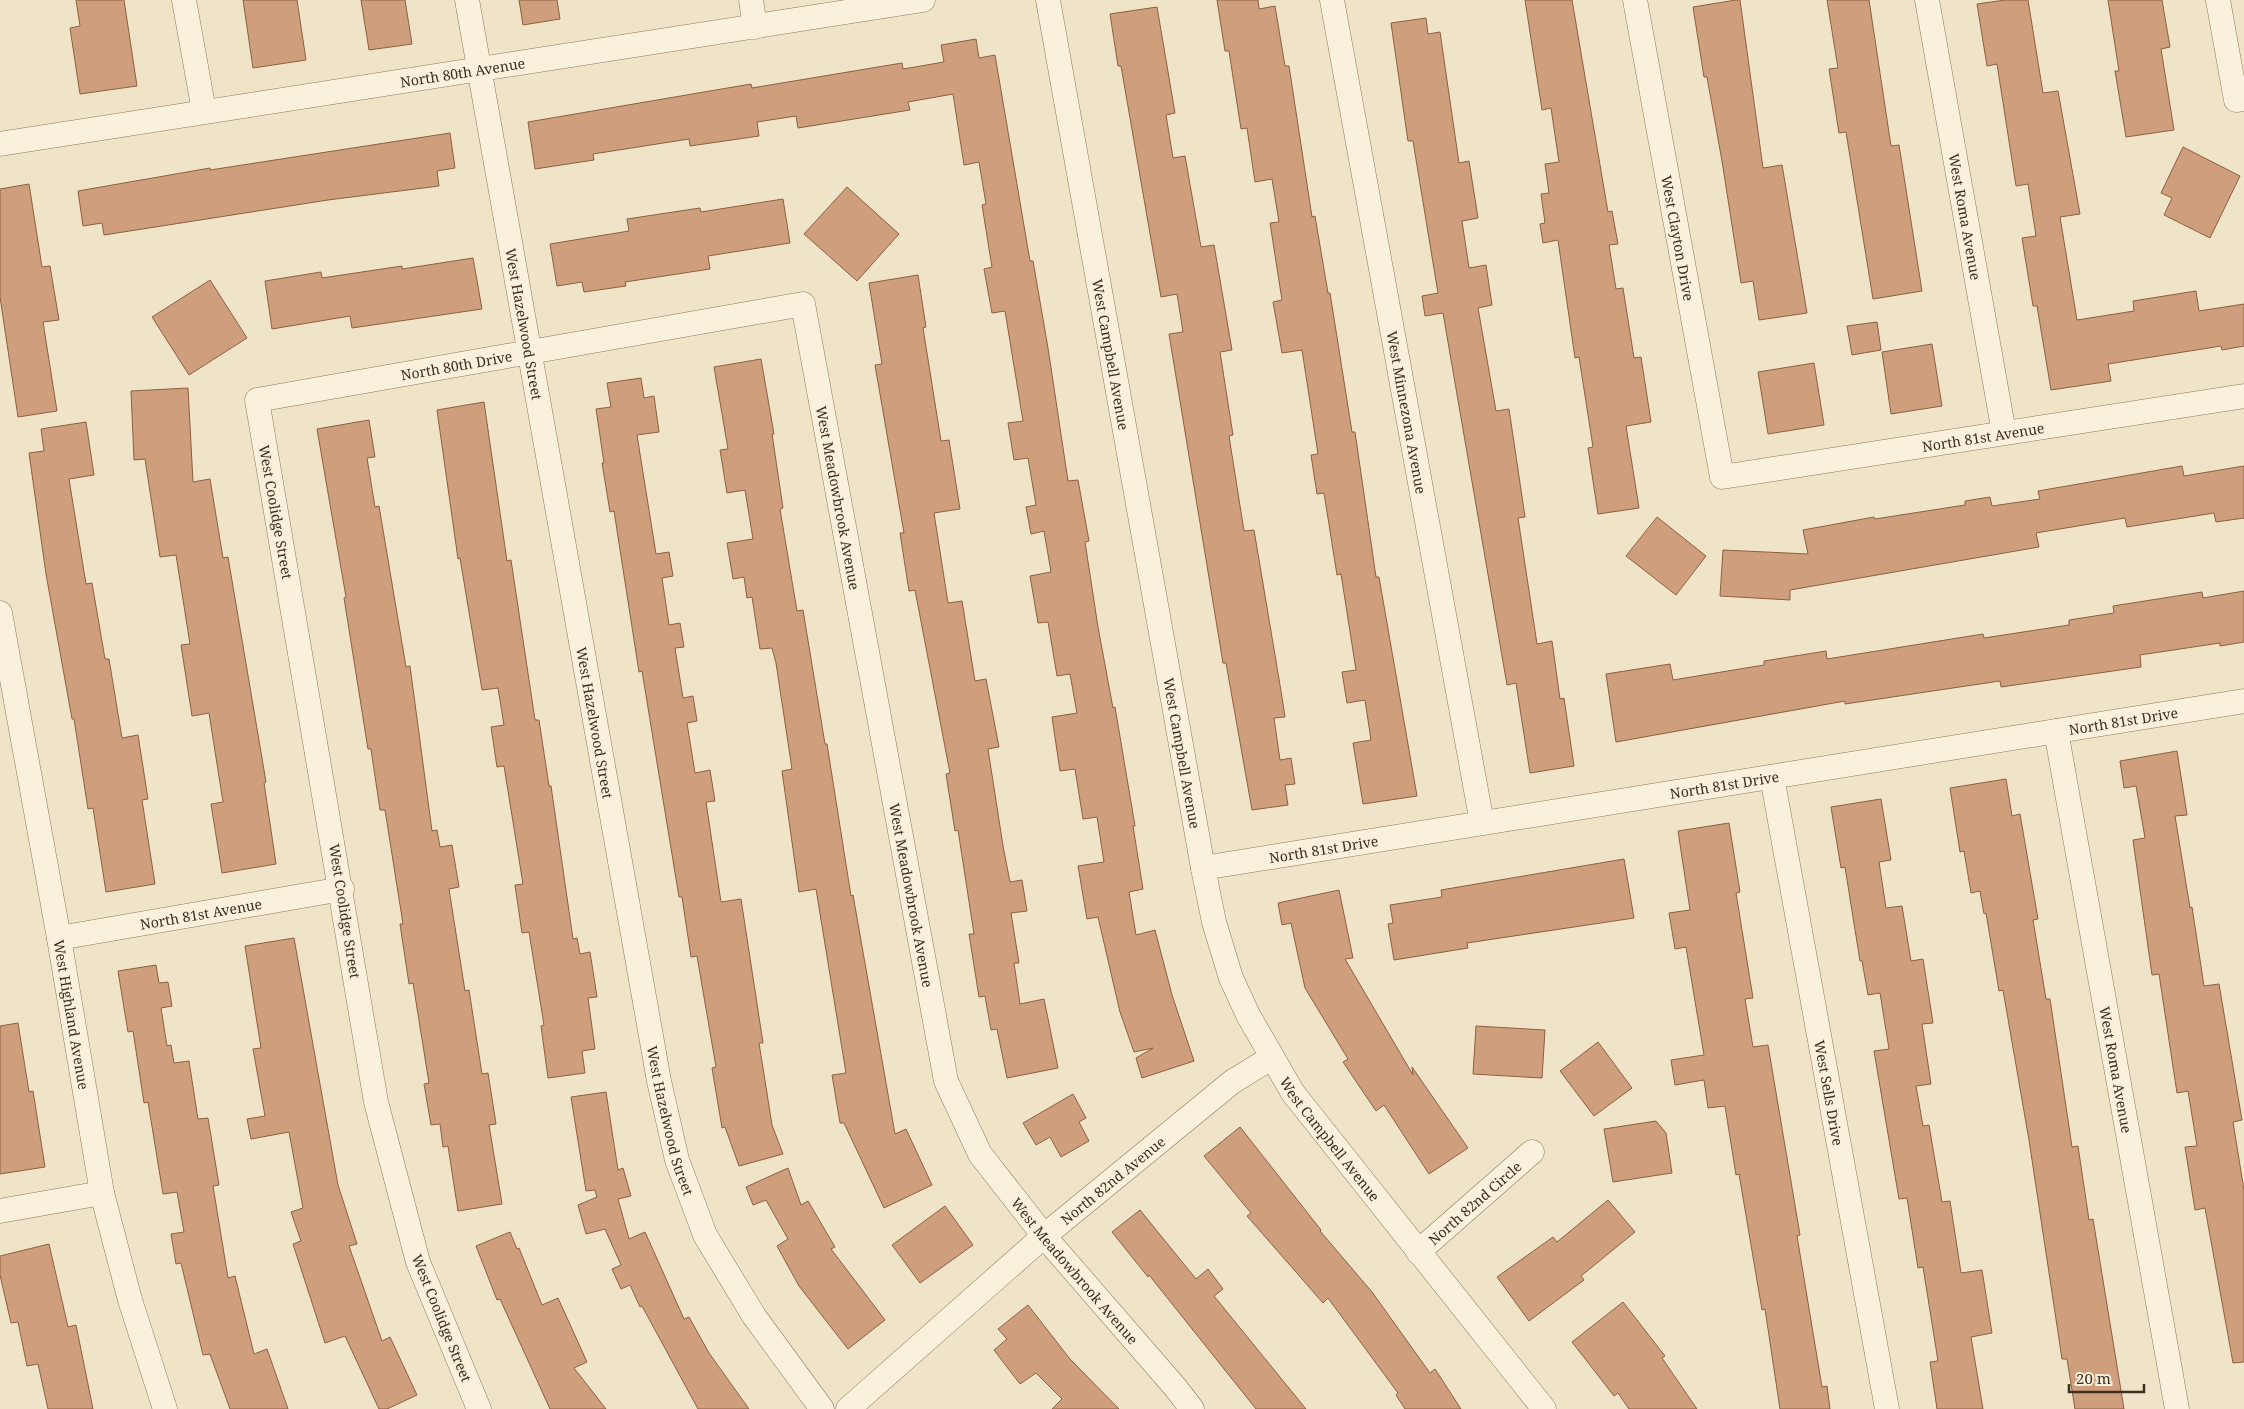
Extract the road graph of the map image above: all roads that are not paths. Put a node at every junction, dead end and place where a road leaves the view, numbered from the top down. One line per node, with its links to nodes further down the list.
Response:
1 (184, 0): 13 (street)
2 (467, 0): 11 (street, West Hazelwood Street)
3 (751, 0): 10 (street)
4 (923, 0): 10 (street, North 80th Avenue)
5 (1048, 0): 26 (street, West Campbell Avenue)
6 (1332, 0): 25 (street, West Minnezona Avenue)
7 (1635, 0): 20 (street, West Clayton Drive)
8 (1927, 0): 19 (street, West Roma Avenue)
9 (2218, 0): 12 (street)
10 (755, 27): 11 (street, North 80th Avenue)
11 (479, 70): 13 (street, North 80th Avenue); 16 (street, West Hazelwood Street)
12 (2240, 99)
13 (204, 111): 14 (street, North 80th Avenue)
14 (0, 144)
15 (803, 304): 16 (street, North 80th Drive); 33 (street, West Meadowbrook Avenue)
16 (530, 352): 18 (street, North 80th Drive); 37 (street, West Hazelwood Street)
17 (2244, 396): 19 (street, North 81st Avenue)
18 (257, 400): 27 (street, West Coolidge Street)
19 (2004, 433): 20 (street, North 81st Avenue)
20 (1722, 477)
21 (0, 613): 28 (street, West Highland Avenue)
22 (2244, 701): 23 (street, North 81st Drive)
23 (2056, 731): 24 (street, North 81st Drive); 42 (street, West Roma Avenue)
24 (1772, 776): 25 (street, North 81st Drive); 41 (street, West Sells Drive)
25 (1482, 823): 26 (street, North 81st Drive)
26 (1203, 868): 29 (street, West Campbell Avenue)
27 (342, 889): 28 (street, North 81st Avenue); 36 (street, West Coolidge Street)
28 (59, 938): 31 (street, West Highland Avenue)
29 (1272, 1058): 33 (street, North 82nd Avenue); 34 (street, West Campbell Avenue)
30 (1532, 1152): 34 (street, North 82nd Circle)
31 (102, 1193): 32 (street); 35 (street, West Highland Avenue)
32 (0, 1211)
33 (1044, 1236): 38 (street, North 82nd Avenue); 39 (street, West Meadowbrook Avenue)
34 (1418, 1252): 40 (street, West Campbell Avenue)
35 (165, 1409)
36 (479, 1409)
37 (822, 1409)
38 (848, 1409)
39 (1192, 1409)
40 (1544, 1409)
41 (1887, 1409)
42 (2177, 1409)

